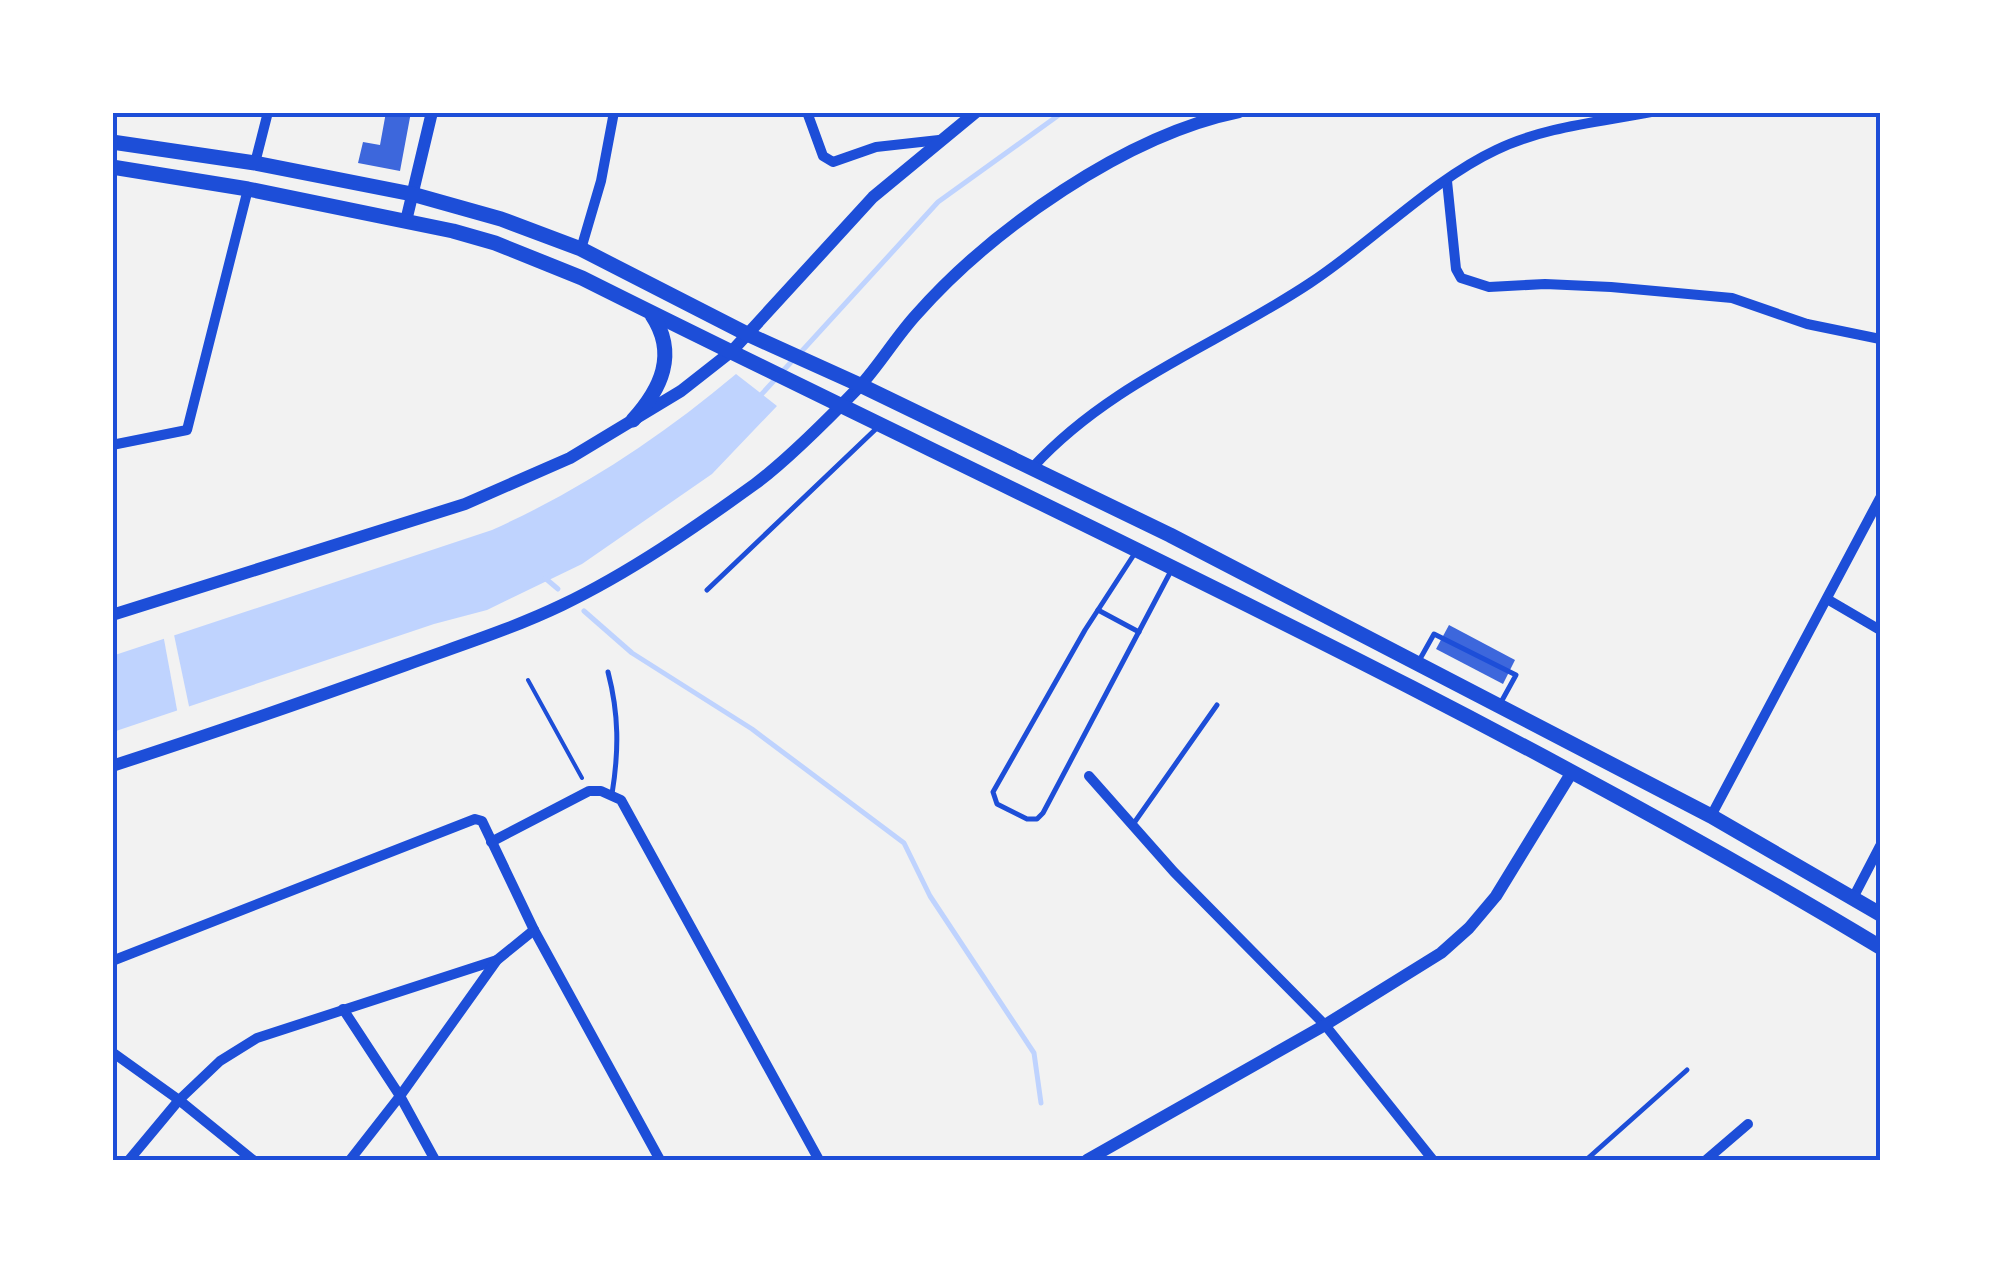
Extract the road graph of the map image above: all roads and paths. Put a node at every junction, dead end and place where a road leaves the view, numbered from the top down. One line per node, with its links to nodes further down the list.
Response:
1 (268, 112): 10 (street)
2 (432, 112): 14 (street)
3 (614, 112): 16 (street)
4 (807, 112): 8 (street)
5 (976, 112): 8 (street)
6 (1239, 112): 21 (street)
7 (1651, 112): 12 (street)
8 (939, 140): 18 (street)
9 (112, 142): 10 (main road)
10 (255, 163): 14 (main road)
11 (114, 170): 13 (main road)
12 (1446, 180): 19 (street); 26 (street)
13 (248, 189): 15 (main road); 25 (street)
14 (412, 194): 15 (street); 16 (main road)
15 (406, 221): 17 (main road)
16 (581, 249): 18 (main road)
17 (650, 312): 20 (main road); 23 (main road)
18 (752, 336): 20 (street); 21 (main road)
19 (1880, 339)
20 (740, 354): 22 (main road); 23 (street)
21 (860, 385): 22 (street); 26 (main road)
22 (841, 404): 24 (main road); 41 (street)
23 (633, 420): 33 (street)
24 (881, 424): 28 (main road); 30 (lane)
25 (112, 445)
26 (1033, 467): 36 (main road)
27 (1880, 498): 31 (street)
28 (1136, 551): 29 (main road); 32 (lane)
29 (1172, 568): 35 (lane); 42 (main road)
30 (706, 590)
31 (1828, 599): 34 (street); 46 (street)
32 (1098, 610): 35 (lane); 35 (lane)
33 (112, 615)
34 (1880, 630)
35 (1139, 632)
36 (1417, 665): 40 (main road); 40 (lane)
37 (608, 672): 45 (lane)
38 (528, 680): 44 (path)
39 (1217, 705): 47 (lane)
40 (1499, 707): 46 (main road)
41 (112, 766)
42 (1572, 772): 53 (main road); 57 (street)
43 (1089, 776): 47 (street)
44 (589, 791): 45 (street); 48 (street)
45 (612, 794): 69 (street)
46 (1711, 816): 50 (main road)
47 (1133, 826): 57 (street)
48 (491, 842): 52 (street); 55 (street)
49 (1880, 846): 50 (street)
50 (1852, 898): 51 (main road)
51 (1880, 914)
52 (534, 930): 54 (street); 68 (street)
53 (1880, 947)
54 (496, 960): 56 (street); 60 (street)
55 (112, 961)
56 (343, 1009): 60 (street); 61 (street)
57 (1325, 1025): 63 (street); 70 (street)
58 (112, 1052): 61 (street)
59 (1687, 1070): 72 (lane)
60 (400, 1096): 66 (street); 67 (street)
61 (179, 1100): 64 (street); 65 (street)
62 (1748, 1124): 73 (street)
63 (1429, 1156): 71 (street)
64 (129, 1160)
65 (254, 1160)
66 (350, 1160)
67 (435, 1160)
68 (660, 1160)
69 (819, 1160)
70 (1087, 1160)
71 (1414, 1160)
72 (1586, 1160)
73 (1706, 1160)

